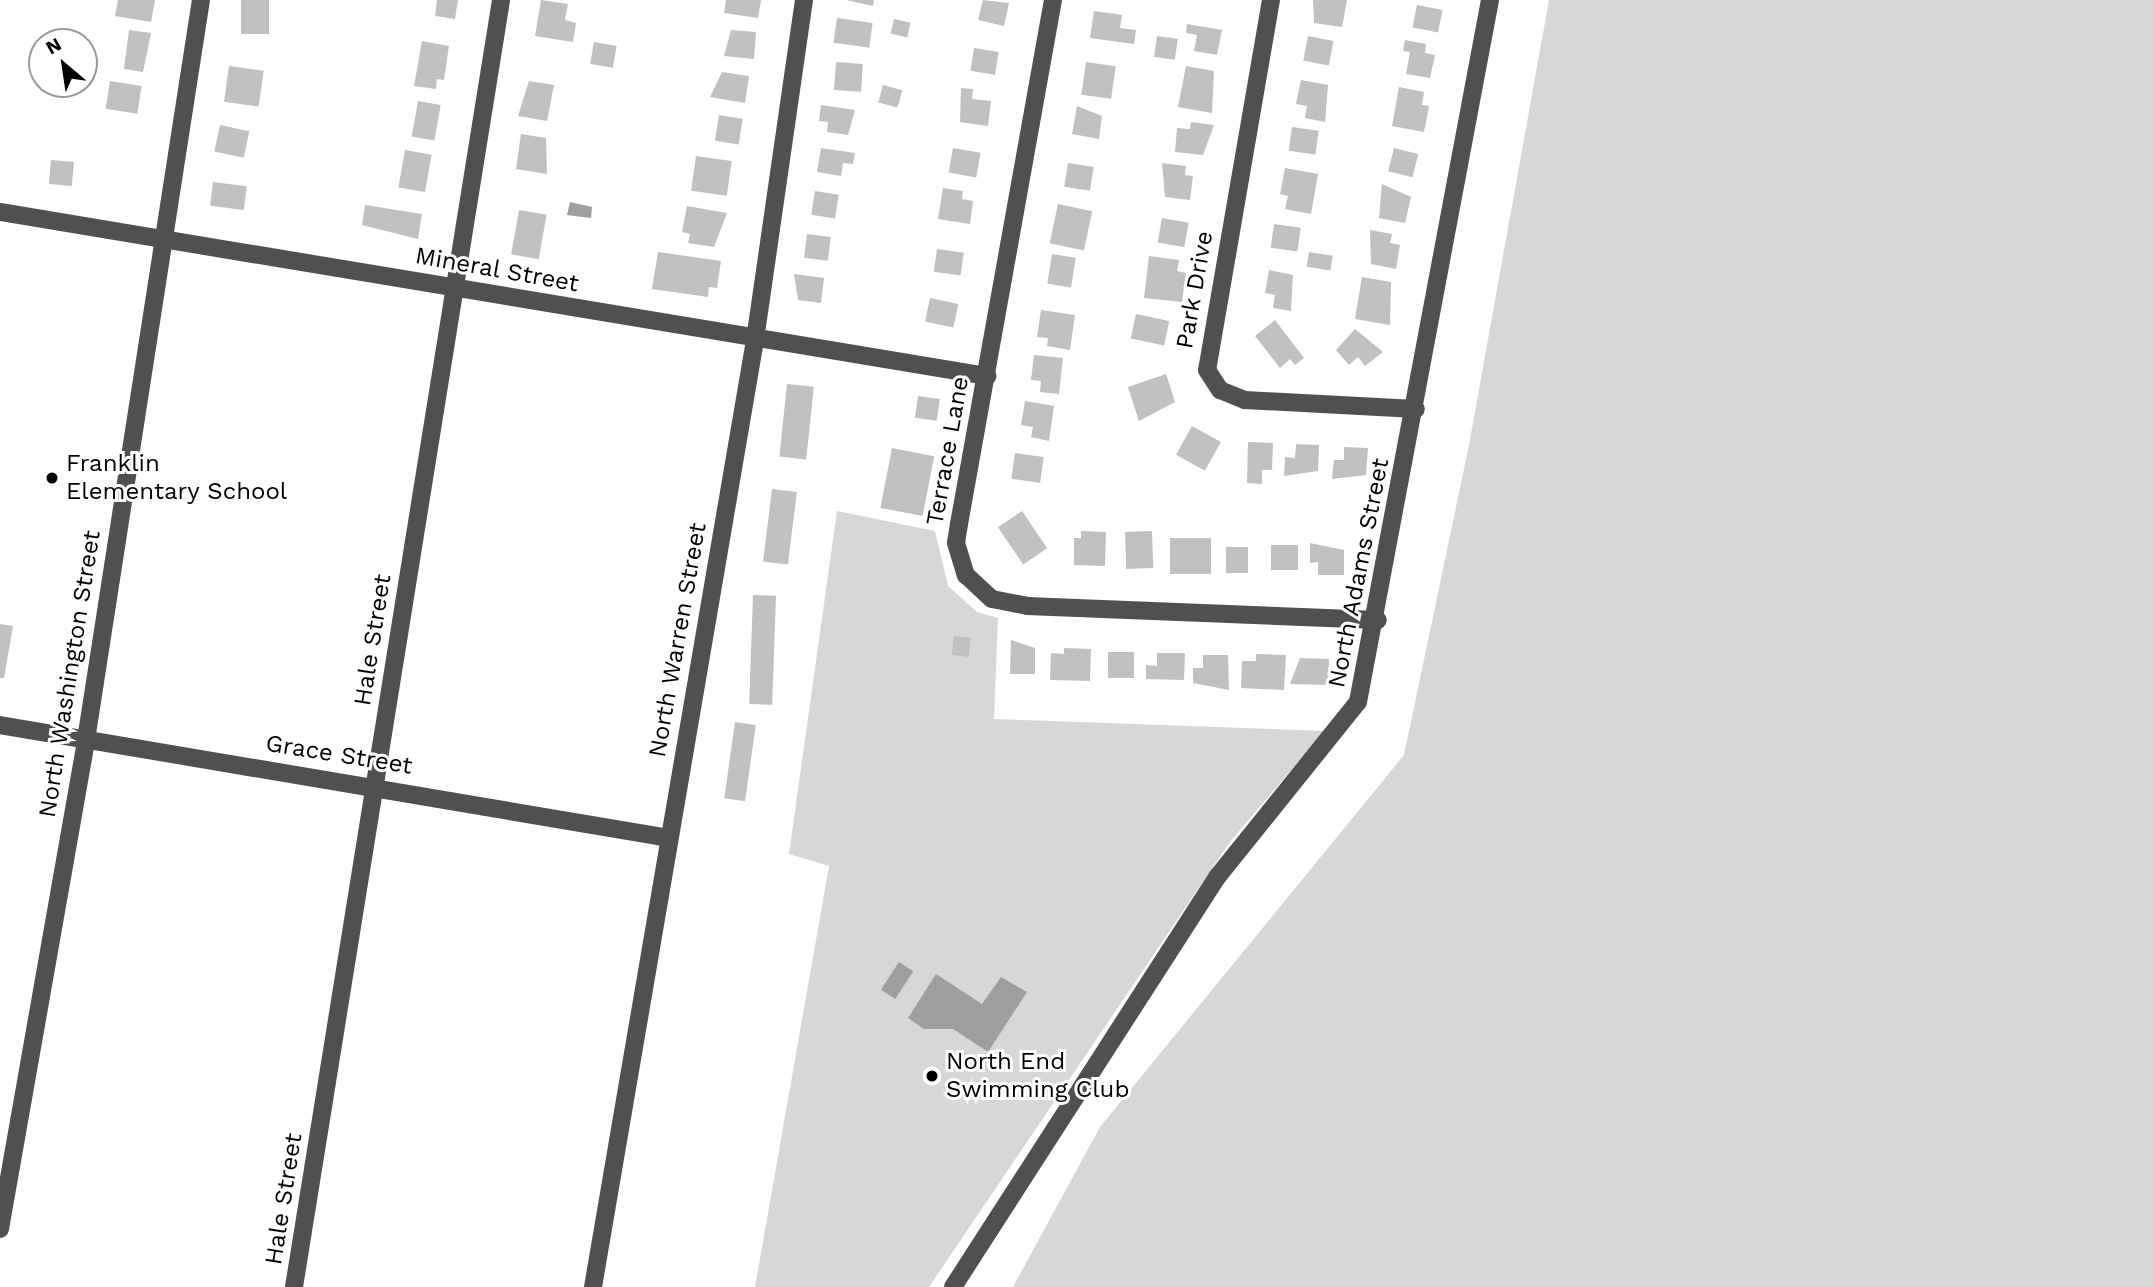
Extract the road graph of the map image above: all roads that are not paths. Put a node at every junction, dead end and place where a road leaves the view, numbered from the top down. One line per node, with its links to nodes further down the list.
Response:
1 (201, 0): 8 (street, North Washington Street)
2 (501, 0): 9 (street, Hale Street)
3 (804, 0): 10 (street, North Warren Street)
4 (1053, 0): 11 (street, Terrace Lane)
5 (1490, 0): 12 (street, North Adams Street)
6 (1266, 1): 12 (street, Park Drive)
7 (0, 212): 8 (street, Mineral Street)
8 (160, 240): 9 (street, Mineral Street); 15 (street, North Washington Street)
9 (452, 287): 10 (street, Mineral Street); 16 (street, Hale Street)
10 (755, 340): 11 (street, Mineral Street); 17 (street, North Warren Street)
11 (987, 376): 13 (street, Terrace Lane)
12 (1416, 410): 13 (street, North Adams Street)
13 (1378, 620): 21 (street, North Adams Street)
14 (0, 725): 15 (street, Grace Street)
15 (86, 740): 16 (street, Grace Street); 18 (street, North Washington Street)
16 (375, 785): 17 (street, Grace Street); 19 (street, Hale Street)
17 (669, 838): 20 (street, North Warren Street)
18 (0, 1229)
19 (294, 1287)
20 (593, 1287)
21 (953, 1287)

